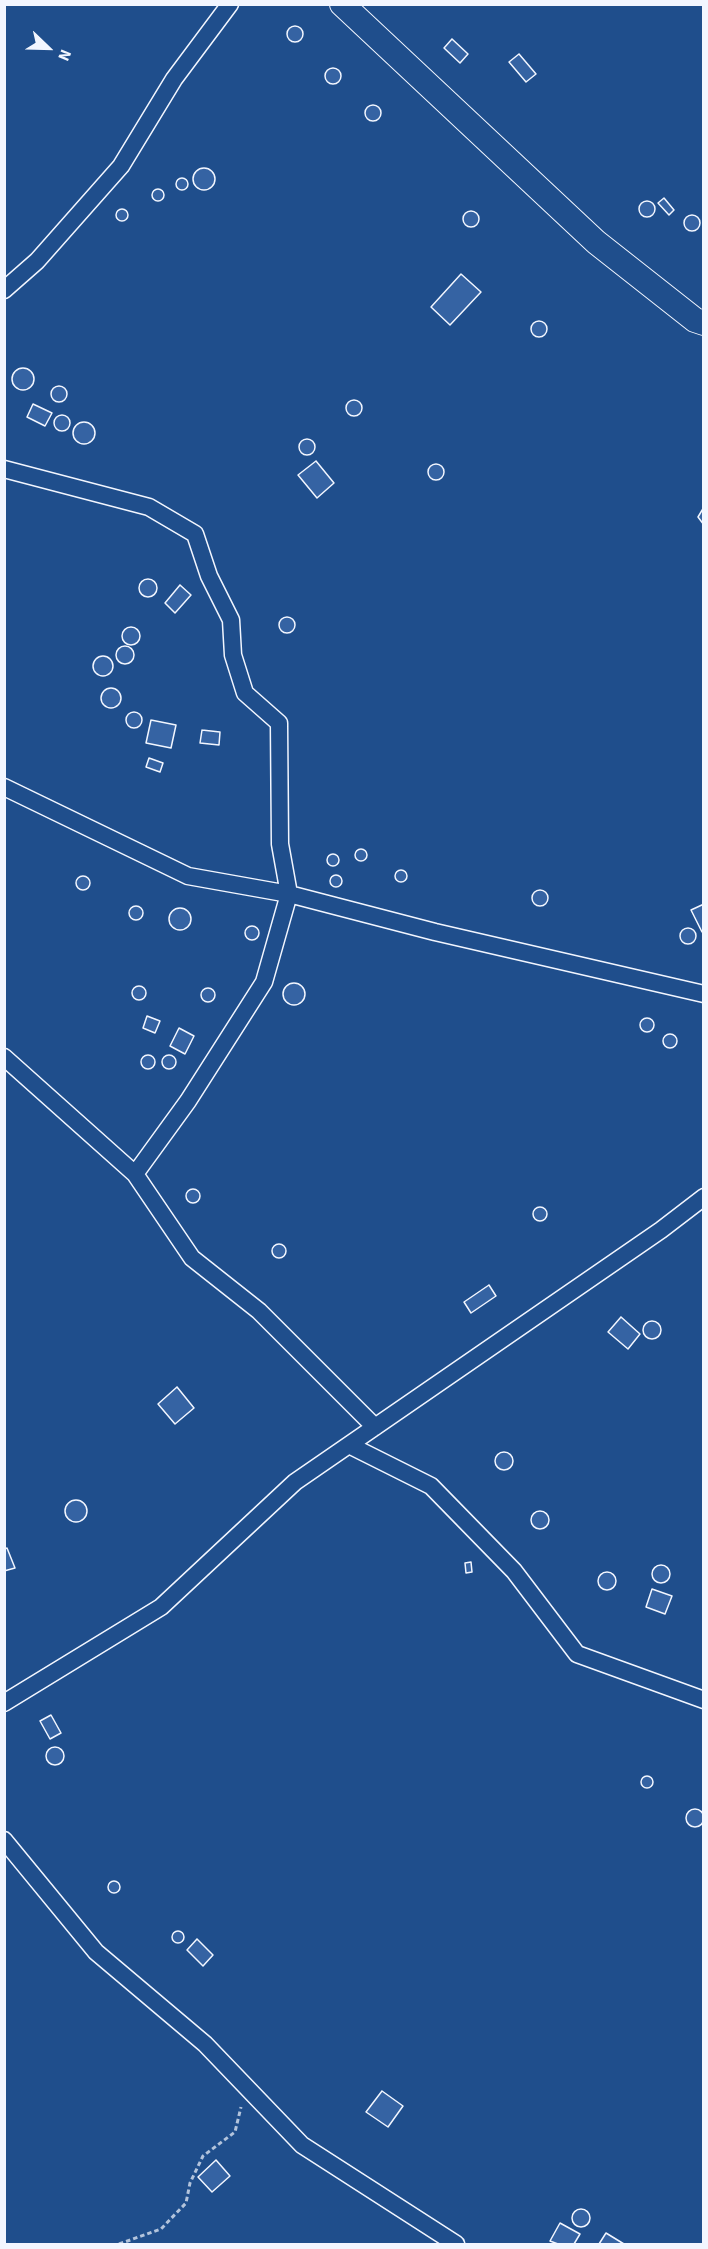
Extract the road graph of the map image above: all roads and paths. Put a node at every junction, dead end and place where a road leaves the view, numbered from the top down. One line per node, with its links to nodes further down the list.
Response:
1 (230, 4): 3 (street)
2 (342, 4): 4 (street)
3 (4, 290)
4 (704, 323)
5 (4, 469): 7 (street)
6 (4, 787): 7 (street)
7 (290, 894): 8 (street); 10 (street)
8 (704, 994)
9 (4, 1057): 10 (street)
10 (135, 1174): 12 (street)
11 (704, 1197): 12 (street)
12 (375, 1427): 13 (street)
13 (349, 1445): 14 (street); 15 (street)
14 (704, 1700)
15 (4, 1703)
16 (4, 1840): 17 (street)
17 (248, 2088): 18 (path); 19 (street)
18 (119, 2244)
19 (456, 2244)

